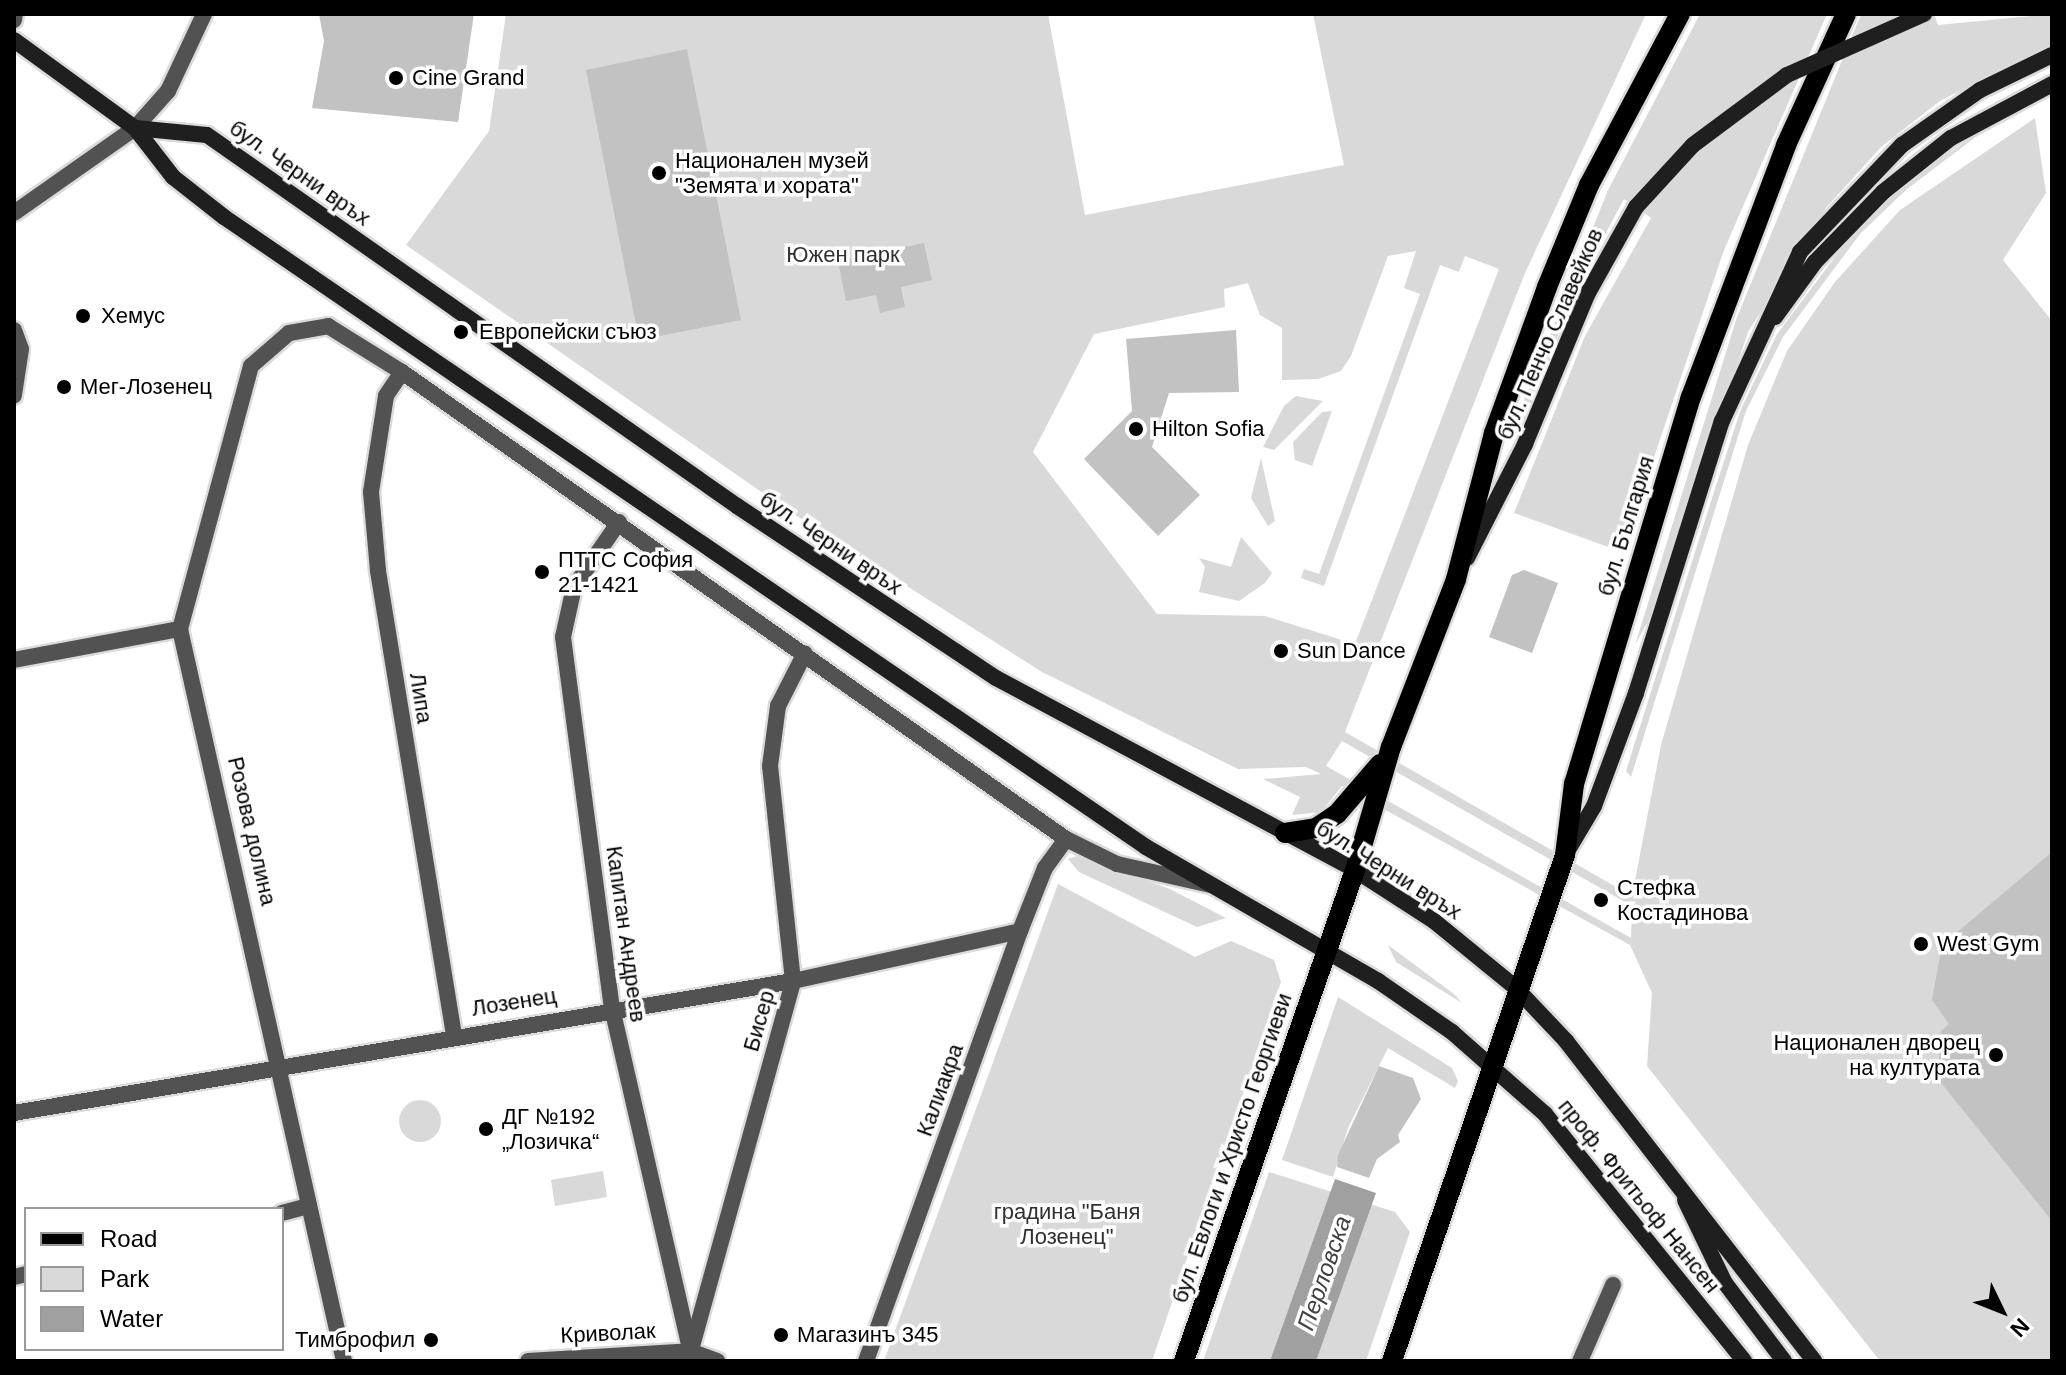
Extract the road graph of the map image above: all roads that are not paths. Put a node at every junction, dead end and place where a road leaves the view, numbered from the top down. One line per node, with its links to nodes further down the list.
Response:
1 (204, 14): 8 (street)
2 (1680, 14): 15 (main road)
3 (1846, 14): 22 (main road, бул. България)
4 (1924, 14): 15 (main road, бул. Пенчо Славейков, bridge)
5 (14, 40): 8 (main road)
6 (2052, 55): 11 (main road)
7 (2052, 84): 11 (main road)
8 (135, 128): 9 (street); 20 (main road, бул. Черни връх); 24 (main road)
9 (14, 213)
10 (14, 330): 13 (street)
11 (1749, 355): 22 (main road)
12 (402, 372): 14 (street); 16 (street, Розова долина); 30 (street, Липа)
13 (14, 395)
14 (619, 522): 17 (street); 29 (street, Капитан Андреев)
15 (1456, 579): 19 (main road)
16 (180, 629): 18 (street); 32 (street, Розова долина)
17 (805, 653): 21 (street); 27 (street, Бисер)
18 (14, 660)
19 (1391, 747): 20 (main road); 23 (main road)
20 (1285, 833): 23 (main road, бул. Черни връх)
21 (1066, 839): 24 (street); 25 (street, Калиакра)
22 (1565, 855): 28 (main road, бул. България)
23 (1355, 870): 26 (main road); 28 (main road, бул. Черни връх)
24 (1214, 886): 26 (main road)
25 (1020, 931): 27 (street, Лозенец); 42 (street, Калиакра)
26 (1325, 951): 31 (main road); 43 (main road, бул. Евлоги и Христо Георгиеви)
27 (793, 981): 29 (street, Лозенец); 38 (street, Бисер)
28 (1515, 987): 31 (main road, бул. България); 34 (main road, проф. Фритьоф Нансен)
29 (612, 1008): 30 (street, Лозенец); 38 (street, Капитан Андреев)
30 (454, 1035): 32 (street, Лозенец)
31 (1491, 1065): 44 (main road); 46 (main road, проф. Фритьоф Нансен)
32 (277, 1068): 33 (street, Лозенец); 35 (street, Розова долина)
33 (14, 1113)
34 (1674, 1175): 47 (main road, проф. Фритьоф Нансен); 48 (main road, проф. Фритьоф Нансен)
35 (309, 1206): 36 (street); 39 (street, Розова долина)
36 (284, 1212)
37 (1613, 1285): 45 (street)
38 (692, 1356): 40 (street, Криволак); 41 (street)
39 (344, 1361)
40 (528, 1361)
41 (717, 1361)
42 (866, 1361)
43 (1184, 1361)
44 (1392, 1361)
45 (1580, 1361)
46 (1744, 1361)
47 (1784, 1361)
48 (1814, 1361)

